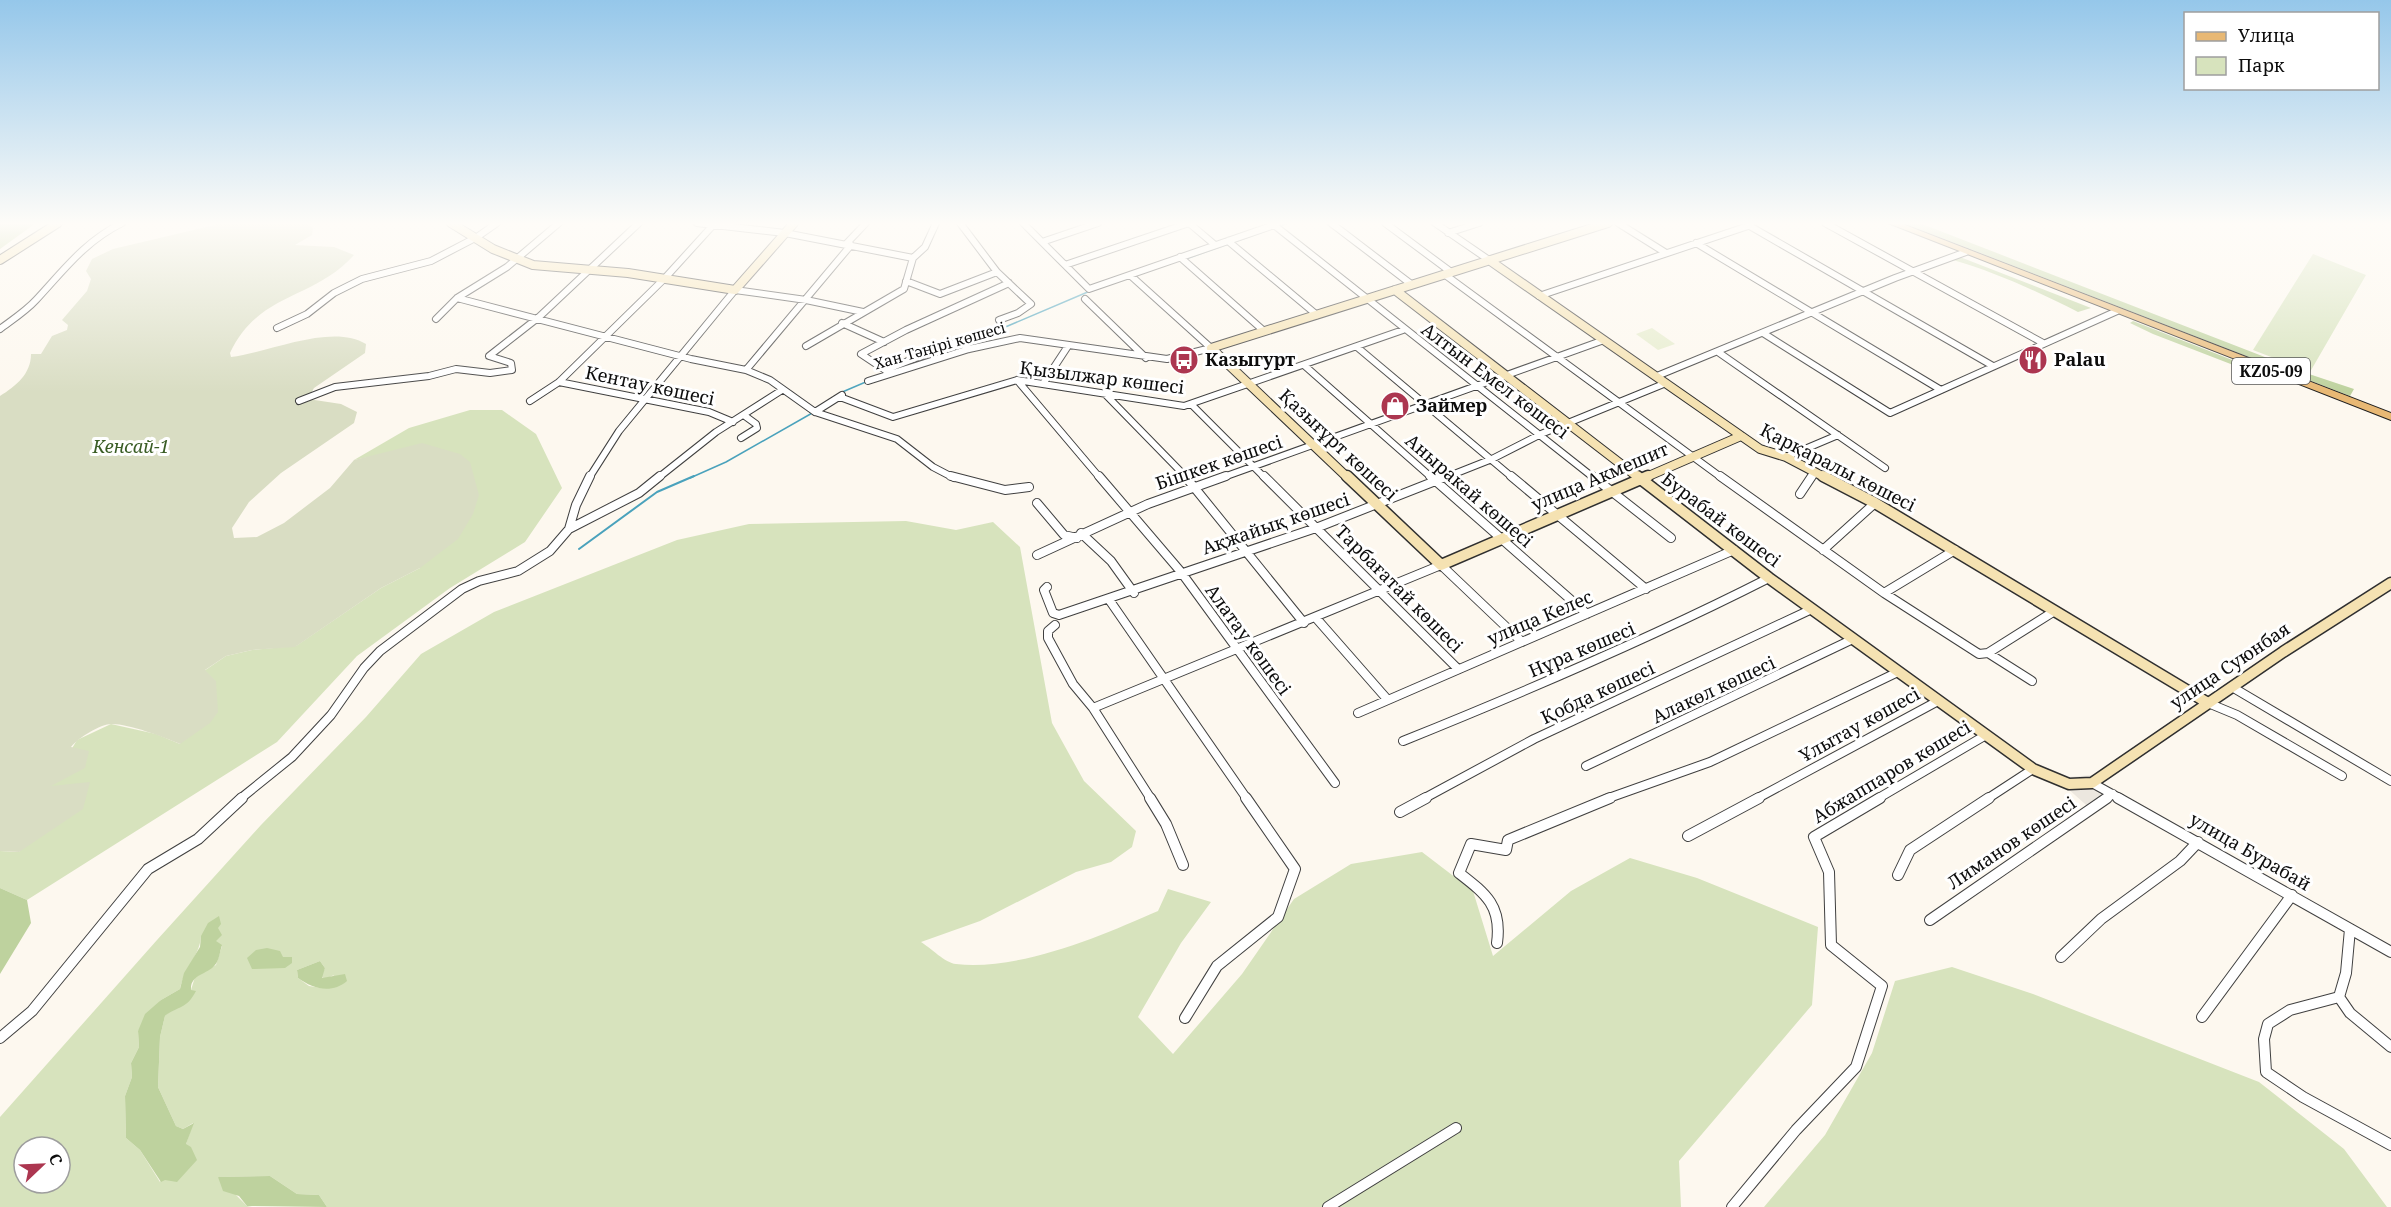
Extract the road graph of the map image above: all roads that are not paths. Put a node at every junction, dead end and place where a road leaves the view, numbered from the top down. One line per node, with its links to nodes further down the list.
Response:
1 (53, 279): 47 (street)
2 (361, 279): 46 (street)
3 (486, 279): 34 (street)
4 (581, 279): 42 (street)
5 (664, 279): 51 (street)
6 (673, 279): 30 (street)
7 (744, 279): 30 (street)
8 (822, 279): 37 (street)
9 (978, 279): 27 (street)
10 (1005, 279): 28 (street)
11 (1079, 279): 12 (street)
12 (1121, 279)
13 (1136, 279): 59 (street, Қазығұрт көшесі)
14 (1205, 279): 49 (street)
15 (1274, 279): 41 (street)
16 (1346, 279): 35 (street, Алтын Емел көшесі)
17 (1405, 279): 29 (street)
18 (1426, 279): 29 (street, Хан Тәңірі көшесі)
19 (1455, 279): 63 (street)
20 (1516, 279): 33 (street, Қарқаралы көшесі)
21 (1588, 279): 33 (street)
22 (1757, 279): 40 (street)
23 (1842, 279): 32 (street)
24 (1895, 279): 32 (street)
25 (1926, 279): 54 (street)
26 (2037, 279): 38 (main road, KZ05-09)
27 (906, 281): 39 (street)
28 (1009, 283): 44 (street); 53 (street)
29 (1411, 284): 31 (street, Хан Тәңірі көшесі)
30 (735, 290): 37 (street); 61 (street)
31 (1395, 290): 35 (street, Хан Тәңірі көшесі); 67 (street, Бурабай көшесі)
32 (1863, 292): 40 (street); 65 (street)
33 (1539, 296): 52 (street, Қарқаралы көшесі)
34 (457, 298): 42 (street); 43 (street)
35 (1369, 298): 41 (street, Хан Тәңірі көшесі); 48 (street, Алтын Емел көшесі)
36 (1085, 299): 62 (street)
37 (806, 300): 39 (street); 66 (street)
38 (2116, 310): 54 (street); 87 (main road, KZ05-09)
39 (863, 312): 45 (street)
40 (1812, 312): 50 (street); 77 (street)
41 (1317, 315): 49 (street, Хан Тәңірі көшесі)
42 (539, 317): 51 (street); 80 (street)
43 (436, 319)
44 (999, 320)
45 (842, 323): 53 (street); 55 (street)
46 (277, 328)
47 (0, 329)
48 (1403, 330): 58 (street, Қызылжар көшесі); 75 (street, Алтын Емел көшесі)
49 (1264, 331): 59 (street, Хан Тәңірі көшесі)
50 (1763, 333): 60 (street); 77 (street)
51 (606, 335): 61 (street); 71 (street)
52 (1604, 340): 63 (street, Бішкек көшесі); 68 (street, Қарқаралы көшесі)
53 (884, 342): 56 (street)
54 (2043, 343): 65 (street)
55 (806, 346)
56 (966, 346): 57 (street, Хан Тәңірі көшесі); 70 (street, Хан Тәңірі көшесі)
57 (1068, 346): 62 (street, Хан Тәңірі көшесі); 73 (street)
58 (1357, 347): 64 (street, Қызылжар көшесі); 84 (street)
59 (1211, 348): 62 (street, Хан Тәңірі көшесі); 74 (street, Қазығұрт көшесі)
60 (1718, 352): 68 (street); 92 (street)
61 (681, 356): 66 (street); 79 (street)
62 (1146, 358)
63 (1558, 358): 67 (street, Бішкек көшесі); 82 (street)
64 (1305, 366): 74 (street, Қызылжар көшесі); 90 (street, Аныракай көшесі)
65 (1993, 366): 77 (street)
66 (746, 370): 76 (street)
67 (1508, 376): 75 (street, Бішкек көшесі); 89 (street, Бурабай көшесі)
68 (1657, 376): 72 (street, Қарқаралы көшесі)
69 (1017, 380): 73 (street, Қызылжар көшесі); 85 (street, Қызылжар көшесі); 111 (street, Алатау көшесі)
70 (868, 381)
71 (559, 382): 79 (street, Кентау көшесі); 81 (street)
72 (1666, 383): 82 (street, Ақжайық көшесі); 93 (street, Қарқаралы көшесі)
73 (1043, 384): 78 (street, Қызылжар көшесі)
74 (1250, 385): 83 (street, Қызылжар көшесі); 95 (street, Қазығұрт көшесі)
75 (1479, 385): 84 (street, Бішкек көшесі); 91 (street, Алтын Емел көшесі)
76 (782, 390): 85 (street); 86 (street)
77 (1941, 390)
78 (1105, 394): 83 (street, Қызылжар көшесі); 105 (street)
79 (644, 400): 88 (street, Кентау көшесі); 114 (street)
80 (299, 401)
81 (530, 401)
82 (1620, 402): 89 (street, Ақжайық көшесі); 96 (street)
83 (1191, 404): 99 (street, Тарбағатай көшесі)
84 (1427, 405): 90 (street, Бішкек көшесі); 98 (street)
85 (812, 411): 104 (street)
86 (745, 416): 88 (street); 94 (street)
87 (2391, 417)
88 (733, 422): 114 (street)
89 (1569, 423): 91 (street, Ақжайық көшесі); 102 (street, Бурабай көшесі)
90 (1372, 425): 95 (street, Бішкек көшесі); 103 (street, Аныракай көшесі)
91 (1541, 434): 98 (street, Ақжайық көшесі); 106 (street, Алтын Емел көшесі)
92 (1838, 435): 97 (street); 100 (street)
93 (1741, 436): 96 (street, улица Акмешит); 97 (street, Қарқаралы көшесі)
94 (741, 438)
95 (1313, 447): 99 (street, Бішкек көшесі); 110 (street, Қазығұрт көшесі)
96 (1692, 456): 102 (street, улица Акмешит); 120 (street)
97 (1786, 457): 101 (street, Қарқаралы көшесі)
98 (1492, 459): 103 (street, Ақжайық көшесі); 112 (street)
99 (1254, 466): 105 (street, Бішкек көшесі); 113 (street, Тарбағатай көшесі)
100 (1885, 468)
101 (1815, 472): 107 (street); 109 (street, Қарқаралы көшесі)
102 (1640, 479): 106 (street, улица Акмешит); 119 (street, Бурабай көшесі)
103 (1434, 482): 110 (street, Ақжайық көшесі); 116 (street, Аныракай көшесі)
104 (1029, 487)
105 (1196, 487): 111 (street, Бішкек көшесі); 118 (street)
106 (1611, 491): 112 (street, улица Акмешит); 117 (street, Алтын Емел көшесі)
107 (1800, 494)
108 (1037, 503): 115 (street)
109 (1875, 503): 120 (street); 121 (street, Қарқаралы көшесі)
110 (1377, 504): 113 (street, Ақжайық көшесі); 123 (street, Қазығұрт көшесі)
111 (1131, 511): 115 (street, Бішкек көшесі); 124 (street, Алатау көшесі)
112 (1556, 513): 116 (street, улица Акмешит); 128 (street)
113 (1316, 528): 118 (street, Ақжайық көшесі); 130 (street, Тарбағатай көшесі)
114 (569, 530): 176 (street)
115 (1079, 535): 122 (street, Бішкек көшесі); 129 (street)
116 (1500, 538): 123 (street, улица Акмешит); 135 (street, Аныракай көшесі)
117 (1671, 538)
118 (1248, 550): 124 (street, Ақжайық көшесі); 137 (street)
119 (1734, 550): 125 (street, Бурабай көшесі); 128 (street, улица Келеc)
120 (1822, 550): 131 (street)
121 (1955, 550): 131 (street); 134 (street, Қарқаралы көшесі)
122 (1037, 555)
123 (1441, 565): 130 (street); 140 (street, Қазығұрт көшесі)
124 (1181, 572): 129 (street, Ақжайық көшесі); 141 (street, Алатау көшесі)
125 (1769, 578): 133 (street, Бурабай көшесі); 154 (street, Нұра көшесі)
126 (2391, 583): 147 (street, улица Суюнбая)
127 (1047, 587): 132 (street, Ақжайық көшесі)
128 (1646, 589): 135 (street, улица Келеc)
129 (1134, 592): 132 (street, Ақжайық көшесі)
130 (1378, 592): 136 (street); 143 (street, Тарбағатай көшесі)
131 (1884, 593): 142 (street)
132 (1110, 600): 145 (street)
133 (1812, 609): 139 (street, Бурабай көшесі); 162 (street, Қобда көшесі)
134 (2053, 612): 142 (street); 150 (street, Қарқаралы көшесі)
135 (1587, 614): 140 (street, улица Келеc)
136 (1316, 618): 137 (street); 148 (street)
137 (1304, 623): 141 (street)
138 (1054, 625): 151 (street)
139 (1853, 639): 144 (street, Бурабай көшесі); 155 (street, Алакөл көшесі)
140 (1522, 642): 143 (street, улица Келеc)
141 (1237, 650): 145 (street); 159 (street, Алатау көшесі)
142 (1988, 653): 146 (street)
143 (1458, 669): 148 (street, улица Келеc)
144 (1898, 672): 149 (street, Бурабай көшесі); 170 (street)
145 (1166, 680): 151 (street); 175 (street)
146 (2032, 681)
147 (2232, 687): 150 (street, улица Суюнбая); 158 (street)
148 (1387, 699): 152 (street, улица Келеc)
149 (1938, 701): 153 (street, Бурабай көшесі); 163 (street, Ұлытау көшесі)
150 (2208, 703): 157 (street); 160 (street, улица Суюнбая)
151 (1093, 708): 165 (street)
152 (1358, 713)
153 (1986, 735): 156 (street, Бурабай көшесі); 181 (street, Абжаппаров көшесі)
154 (1403, 741)
155 (1586, 766)
156 (2033, 769): 160 (street, Бурабай көшесі); 166 (street)
157 (2342, 776)
158 (2391, 781)
159 (1335, 783)
160 (2092, 783): 161 (street, улица Бурабай)
161 (2113, 794): 164 (street, улица Бурабай); 168 (street, Лиманов көшесі)
162 (1400, 812)
163 (1688, 836)
164 (2198, 842): 167 (street, улица Бурабай); 172 (street)
165 (1183, 865)
166 (1898, 875)
167 (2292, 895): 169 (street, улица Бурабай); 174 (street)
168 (1930, 920)
169 (2350, 928): 171 (street, улица Бурабай); 173 (street)
170 (1497, 943)
171 (2391, 952)
172 (2061, 957)
173 (2339, 997): 177 (street); 179 (street)
174 (2202, 1017)
175 (1185, 1018)
176 (0, 1038)
177 (2391, 1047)
178 (1456, 1128): 180 (street)
179 (2391, 1145)
180 (1328, 1207)
181 (1732, 1207)

